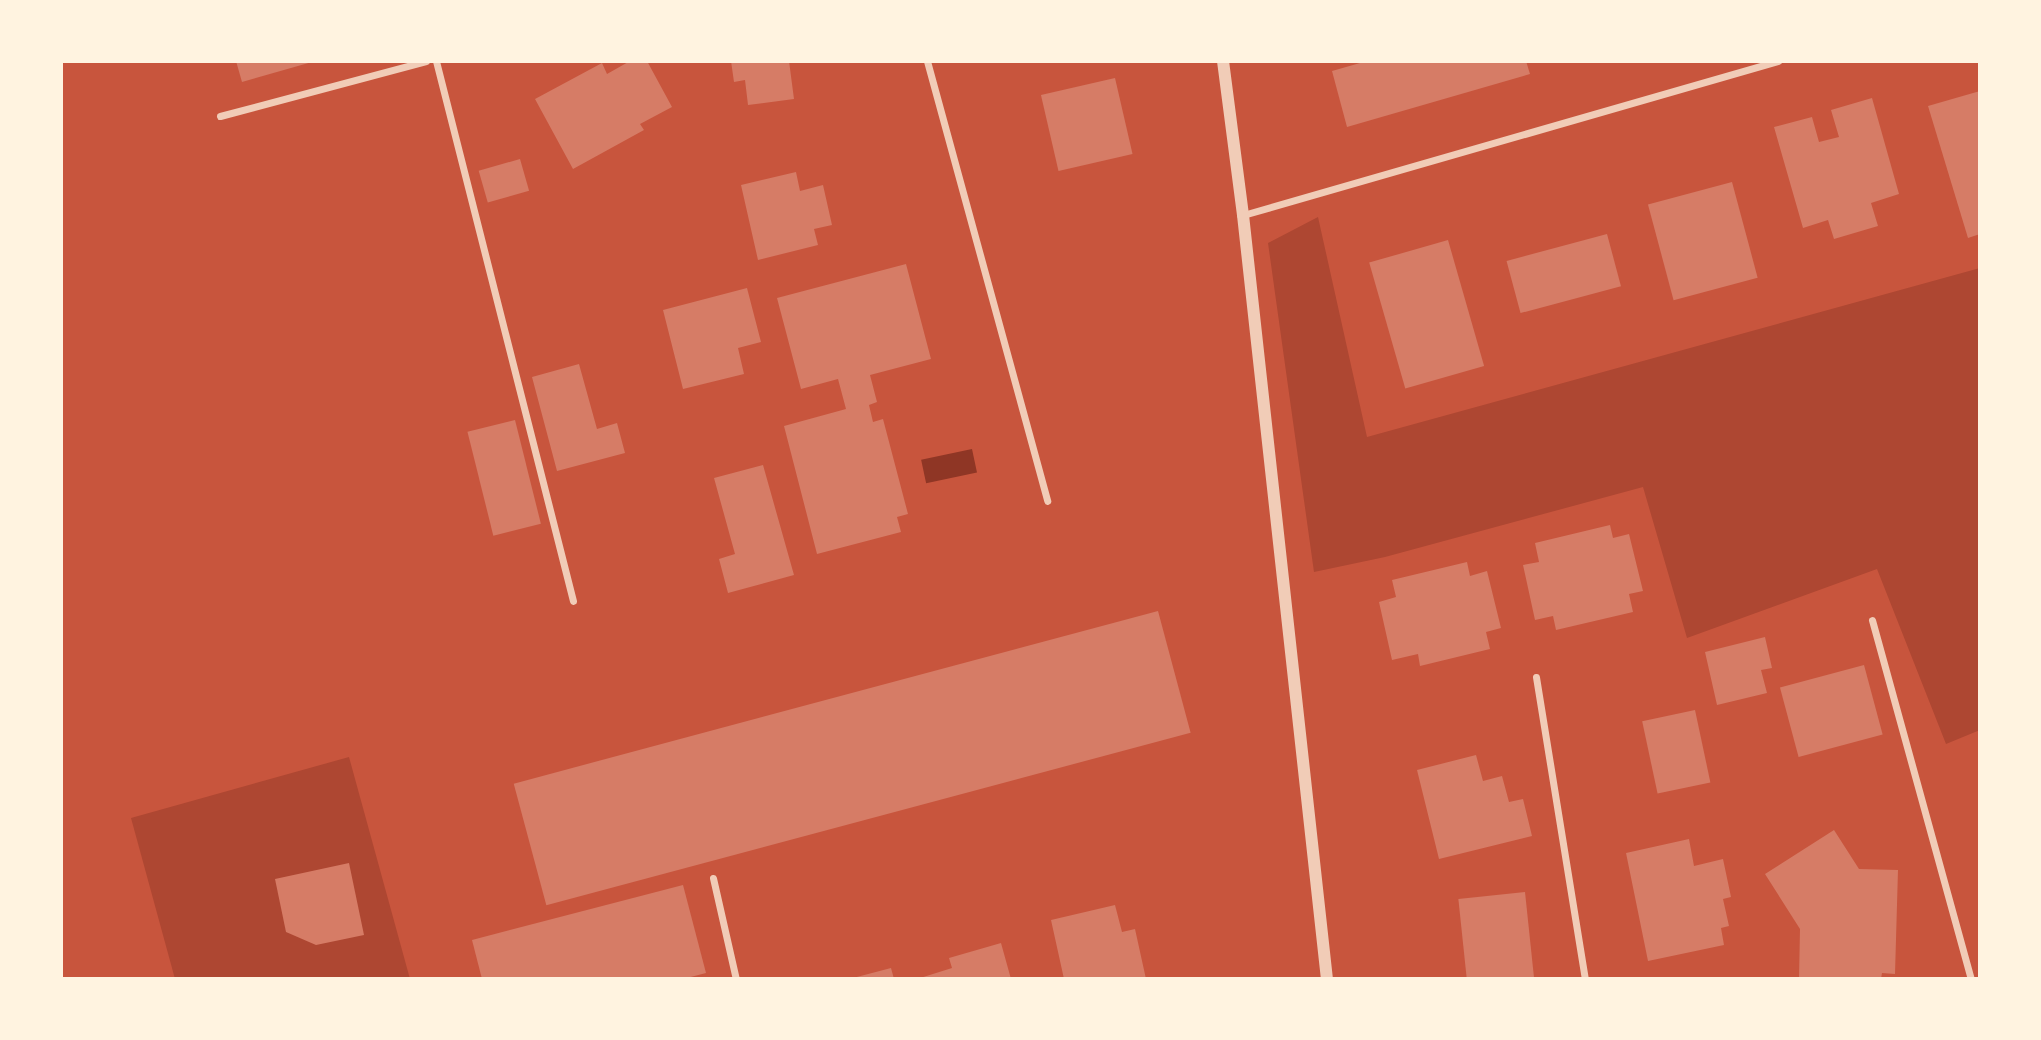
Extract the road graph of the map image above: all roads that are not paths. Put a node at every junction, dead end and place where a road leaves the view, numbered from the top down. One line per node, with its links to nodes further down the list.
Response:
1 (426, 61): 6 (street)
2 (436, 61): 9 (street)
3 (927, 61): 8 (street)
4 (1223, 61): 7 (street)
5 (1778, 61): 7 (street)
6 (220, 116)
7 (1243, 215): 14 (street)
8 (1047, 501)
9 (573, 601)
10 (1872, 620): 16 (street)
11 (1536, 677): 15 (street)
12 (713, 878): 13 (street)
13 (736, 979)
14 (1327, 979)
15 (1585, 979)
16 (1971, 979)

